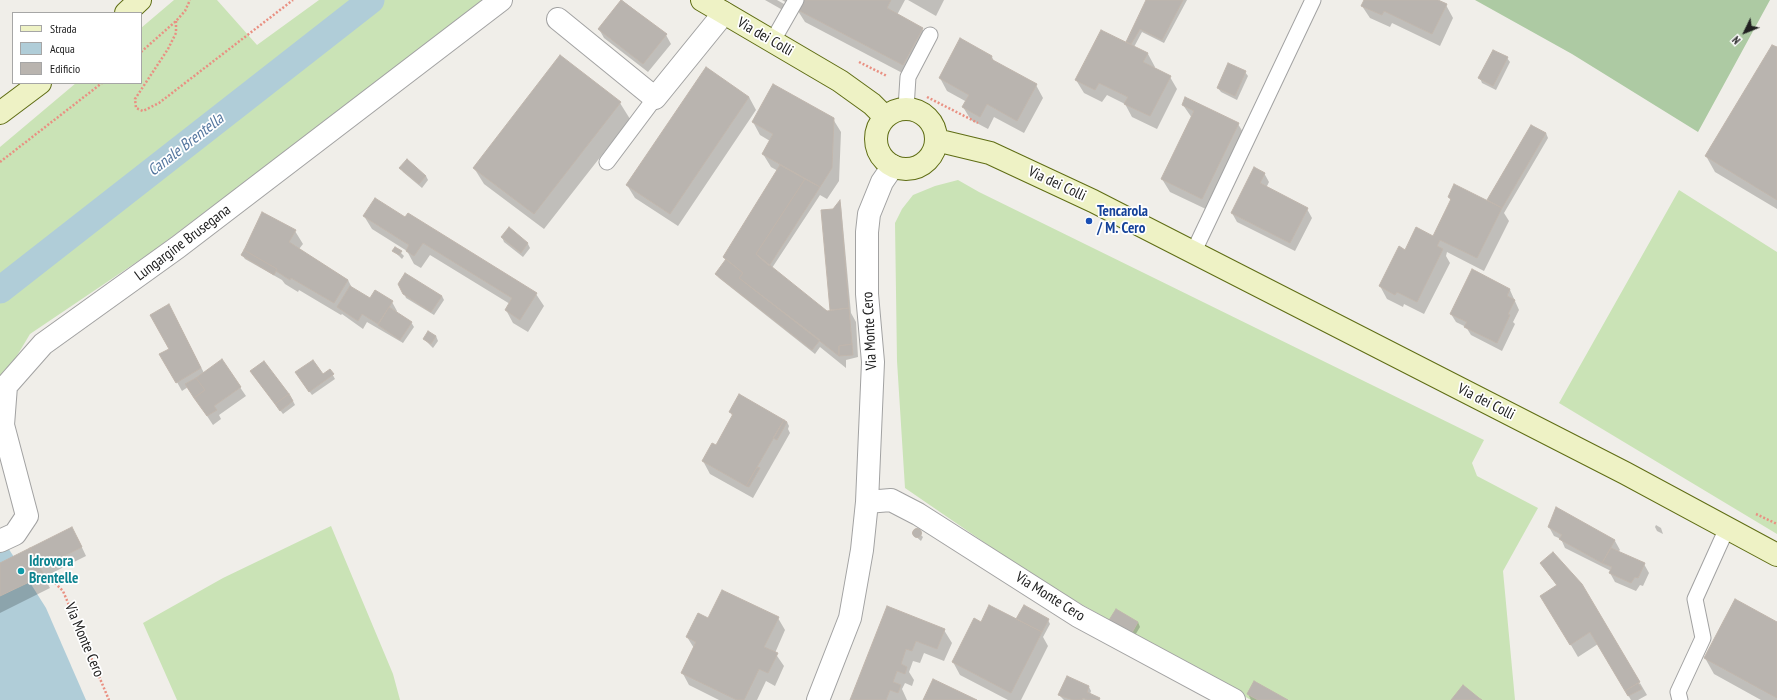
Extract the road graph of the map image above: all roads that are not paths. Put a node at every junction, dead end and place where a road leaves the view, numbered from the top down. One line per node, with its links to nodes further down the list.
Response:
1 (140, 0): 6 (main road)
2 (501, 0): 21 (street, Lungargine Brusegana)
3 (796, 0): 9 (lane)
4 (1313, 0): 18 (lane)
5 (714, 5): 9 (main road, Via dei Colli); 11 (street)
6 (127, 12)
7 (558, 19): 11 (street)
8 (930, 35): 12 (lane)
9 (772, 42): 14 (main road, Via dei Colli)
10 (39, 84): 13 (main road)
11 (655, 98): 16 (lane)
12 (906, 108): 14 (main road); 15 (main road)
13 (0, 113)
14 (885, 117): 17 (main road)
15 (936, 140): 17 (main road); 18 (main road, Via dei Colli)
16 (607, 162)
17 (893, 166): 19 (street, Via Monte Cero)
18 (1193, 253): 20 (main road, Via dei Colli)
19 (867, 502): 23 (street, Via Monte Cero); 24 (street, Via Monte Cero)
20 (1727, 528): 22 (main road, Via dei Colli); 25 (lane)
21 (0, 541)
22 (1777, 555)
23 (818, 700)
24 (1234, 700)
25 (1680, 700)

